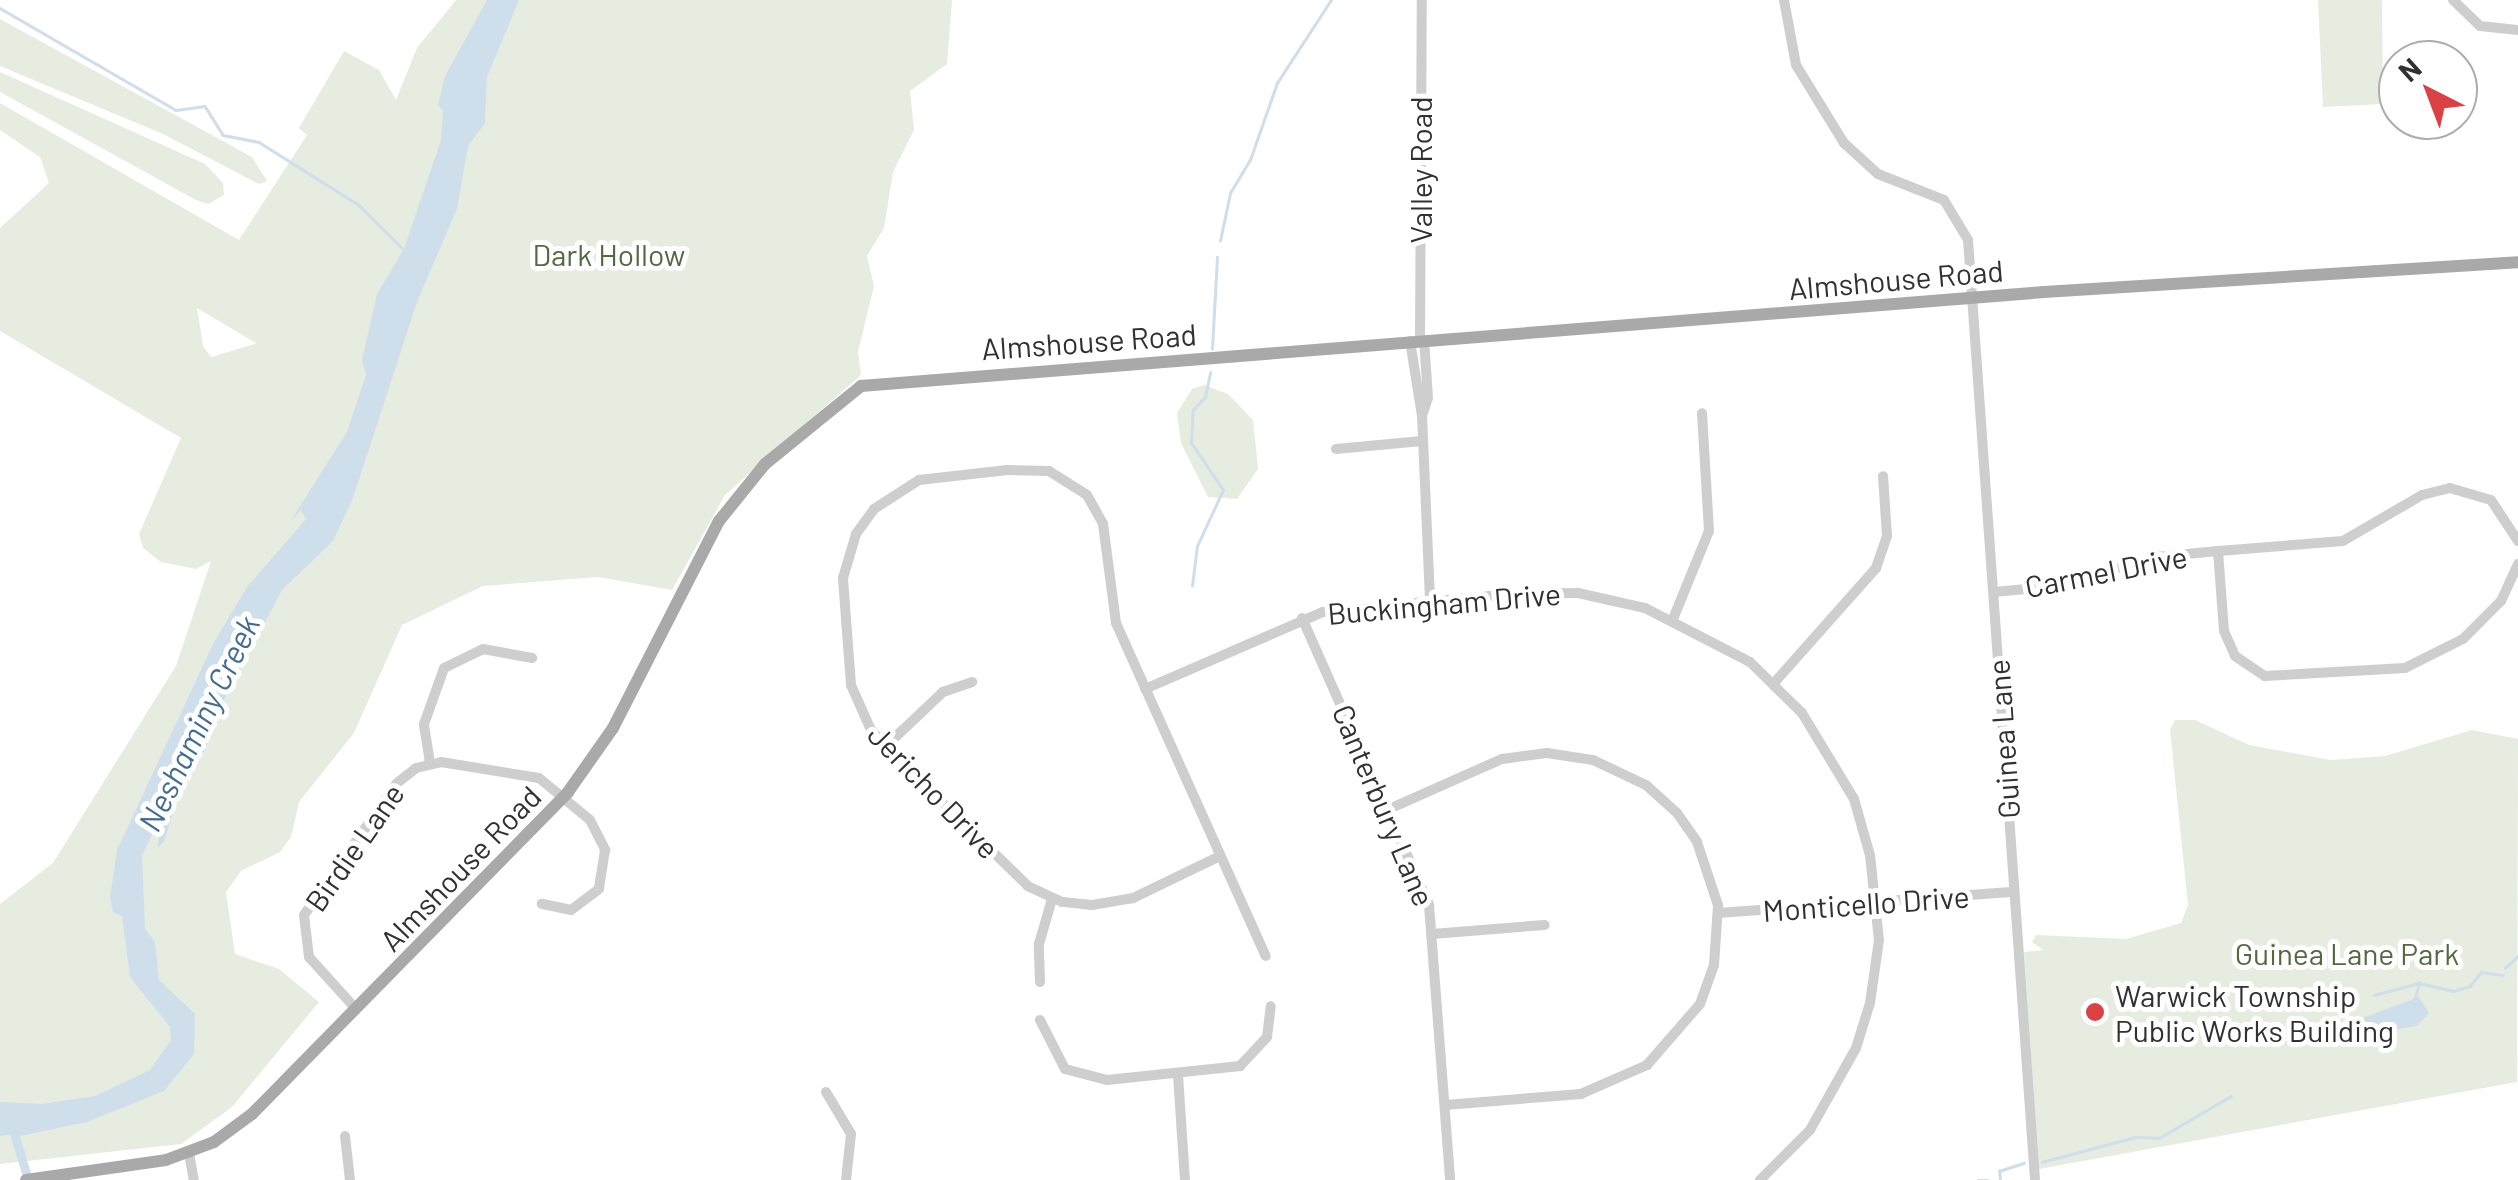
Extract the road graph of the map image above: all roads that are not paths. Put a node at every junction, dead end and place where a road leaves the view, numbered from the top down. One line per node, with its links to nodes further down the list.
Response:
1 (1422, 0): 7 (street, Valley Road)
2 (1784, 0): 6 (street, Guinea Lane)
3 (2453, 0): 4 (street)
4 (2518, 30)
5 (2518, 262): 6 (main road, Almshouse Road)
6 (1972, 298): 7 (main road, Almshouse Road); 15 (street, Guinea Lane)
7 (1418, 341): 9 (street, Valley Road); 25 (main road, Almshouse Road)
8 (1702, 413): 18 (street)
9 (1422, 440): 10 (street); 16 (street, Valley Road)
10 (1336, 449)
11 (1883, 476): 21 (street)
12 (2518, 541): 13 (street, Carmel Drive)
13 (2218, 551): 14 (street, Carmel Drive); 15 (street, Carmel Drive)
14 (2518, 564)
15 (1994, 592): 28 (street, Guinea Lane)
16 (1430, 599): 17 (street, Buckingham Drive); 18 (street, Buckingham Drive)
17 (1302, 618): 22 (street, Buckingham Drive); 26 (street, Canterbury Lane)
18 (1673, 619): 21 (street, Buckingham Drive)
19 (532, 658): 24 (street)
20 (972, 682): 23 (street)
21 (1774, 683): 30 (street, Buckingham Drive)
22 (1144, 688): 23 (street, Jericho Drive); 27 (street, Jericho Drive)
23 (886, 746): 29 (street, Jericho Drive)
24 (430, 762): 25 (street, Birdie Lane); 38 (street, Birdie Lane)
25 (564, 797): 31 (street, Birdie Lane); 38 (main road, Almshouse Road)
26 (1389, 809): 32 (street); 34 (street, Canterbury Lane)
27 (1220, 856): 29 (street); 35 (street, Jericho Drive)
28 (2014, 892): 30 (street, Monticello Drive); 52 (street, Guinea Lane)
29 (1052, 899): 36 (street)
30 (1876, 902): 32 (street, Monticello Drive); 51 (street, Buckingham Drive)
31 (542, 904)
32 (1718, 913): 42 (street)
33 (1544, 925): 34 (street)
34 (1432, 934): 42 (street, Canterbury Lane)
35 (1266, 956)
36 (1040, 982)
37 (1271, 1006): 40 (street)
38 (356, 1008): 44 (main road, Almshouse Road)
39 (1040, 1020): 40 (street)
40 (1178, 1075): 49 (street)
41 (826, 1092): 48 (street)
42 (1445, 1106): 50 (street, Canterbury Lane)
43 (344, 1136): 47 (street)
44 (189, 1153): 45 (main road, Almshouse Road); 46 (street)
45 (26, 1180)
46 (194, 1180)
47 (350, 1180)
48 (846, 1180)
49 (1185, 1180)
50 (1450, 1180)
51 (1760, 1180)
52 (2035, 1180)

